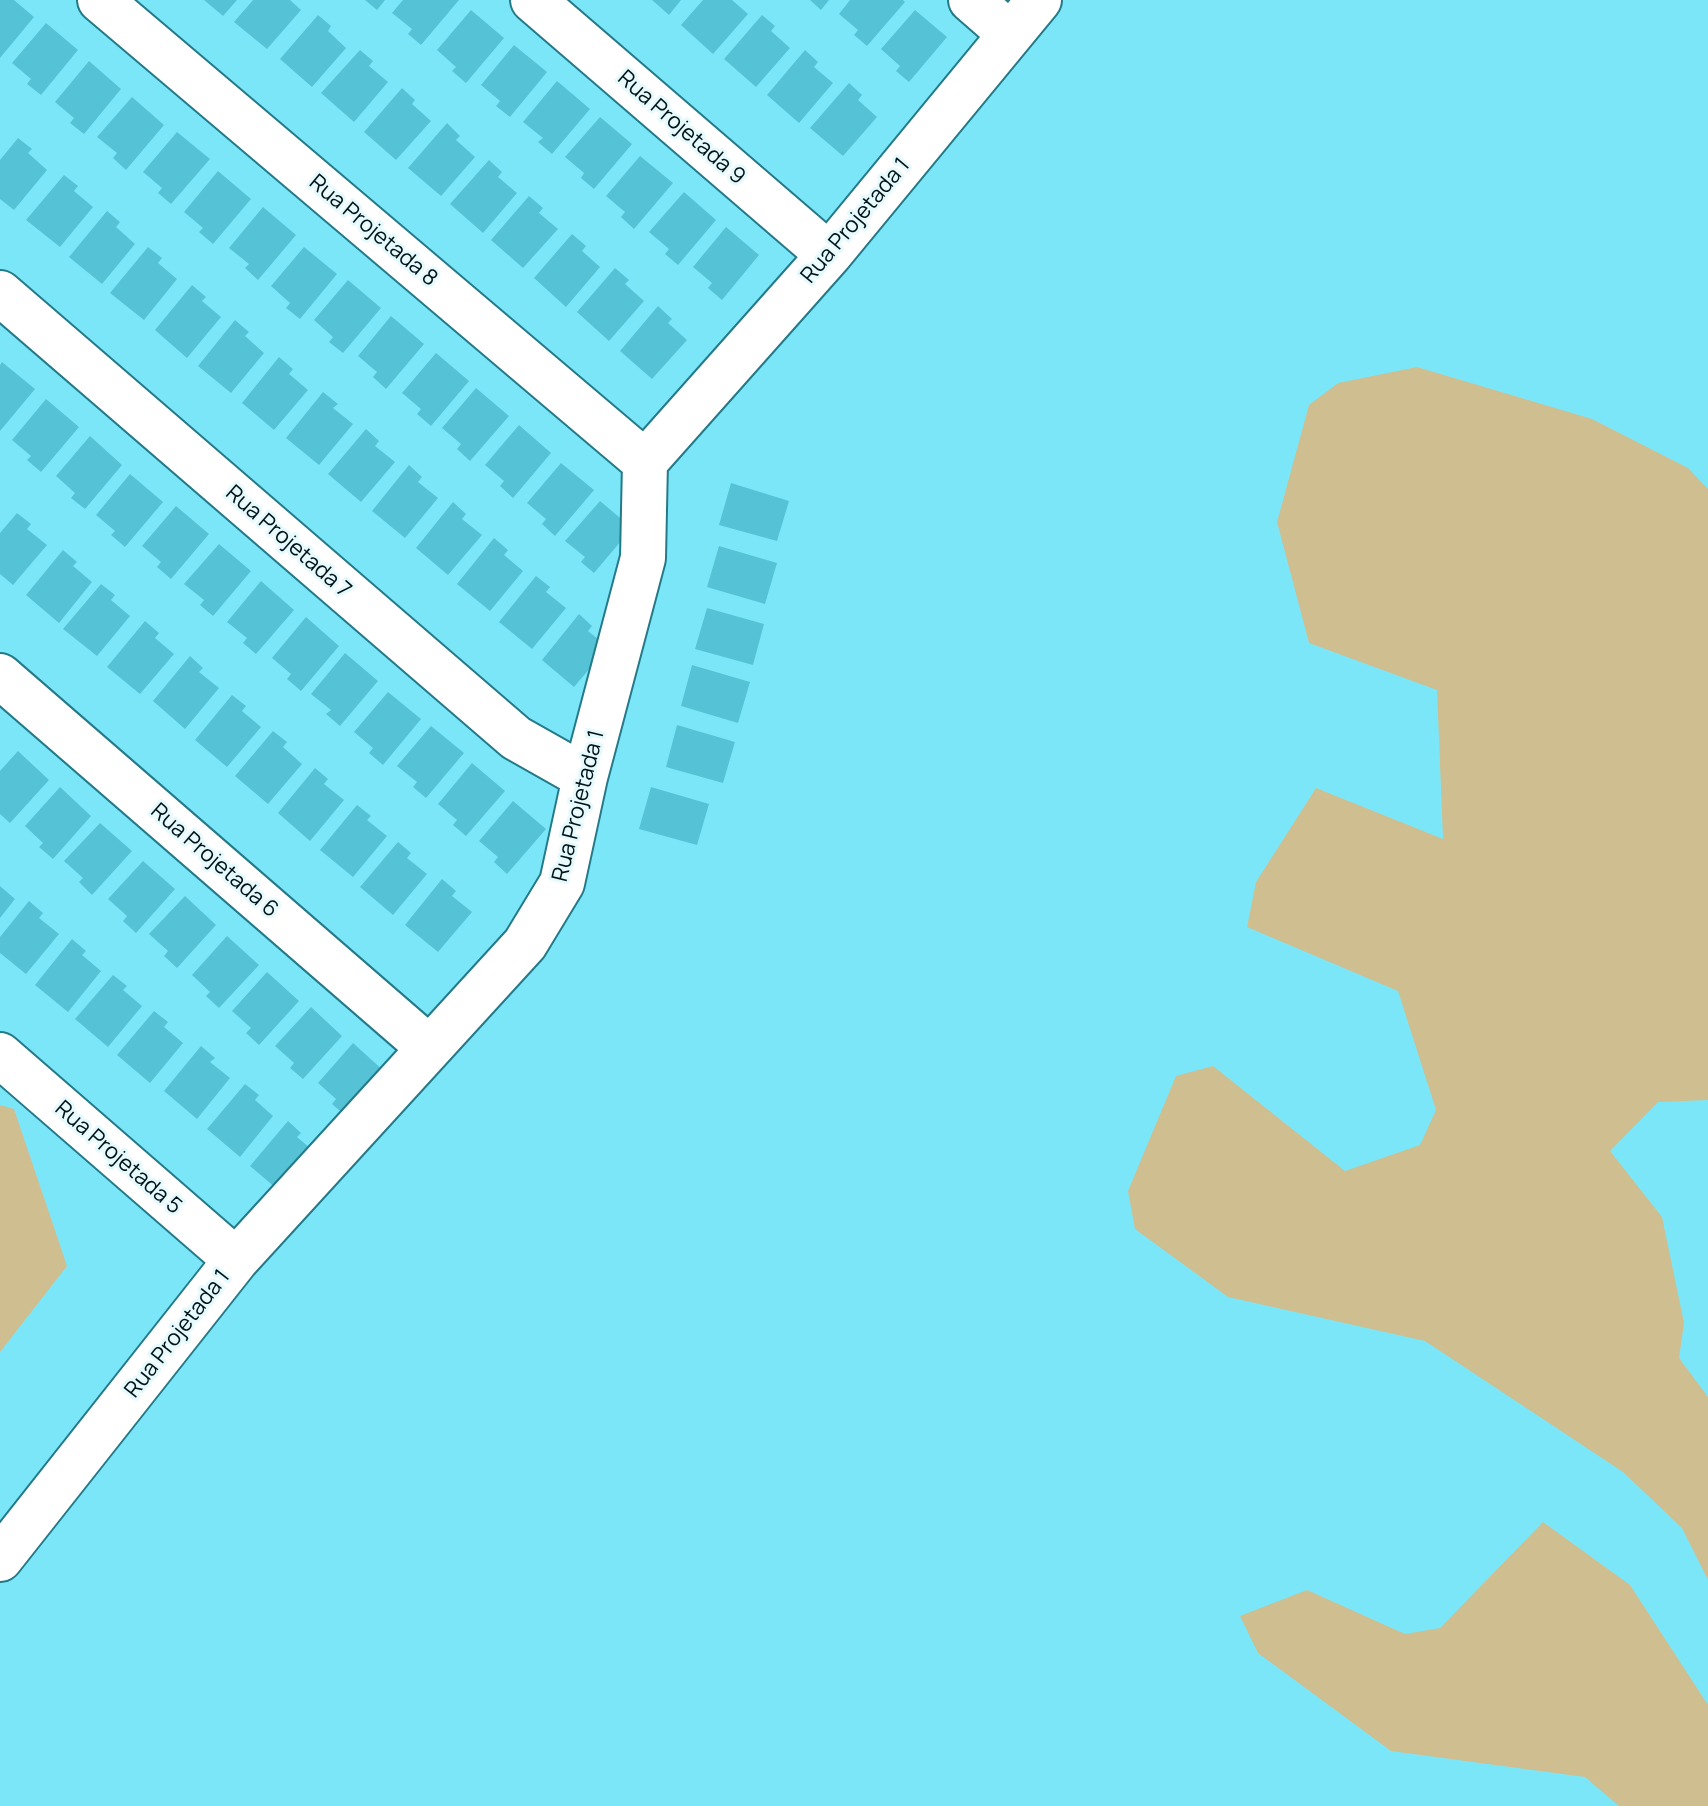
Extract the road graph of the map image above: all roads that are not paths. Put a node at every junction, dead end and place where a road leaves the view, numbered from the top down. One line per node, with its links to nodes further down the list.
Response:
1 (100, 0): 8 (street, Rua Projetada 8)
2 (533, 0): 6 (street, Rua Projetada 9)
3 (971, 0): 5 (street)
4 (1039, 0): 5 (street, Rua Projetada 1)
5 (1010, 34): 6 (street, Rua Projetada 1)
6 (829, 255): 8 (street, Rua Projetada 1)
7 (0, 293): 10 (street, Rua Projetada 7)
8 (645, 462): 10 (street, Rua Projetada 1)
9 (0, 676): 11 (street, Rua Projetada 6)
10 (585, 777): 11 (street, Rua Projetada 1)
11 (428, 1047): 13 (street, Rua Projetada 1)
12 (0, 1055): 13 (street, Rua Projetada 5)
13 (236, 1260): 14 (street, Rua Projetada 1)
14 (0, 1559)

